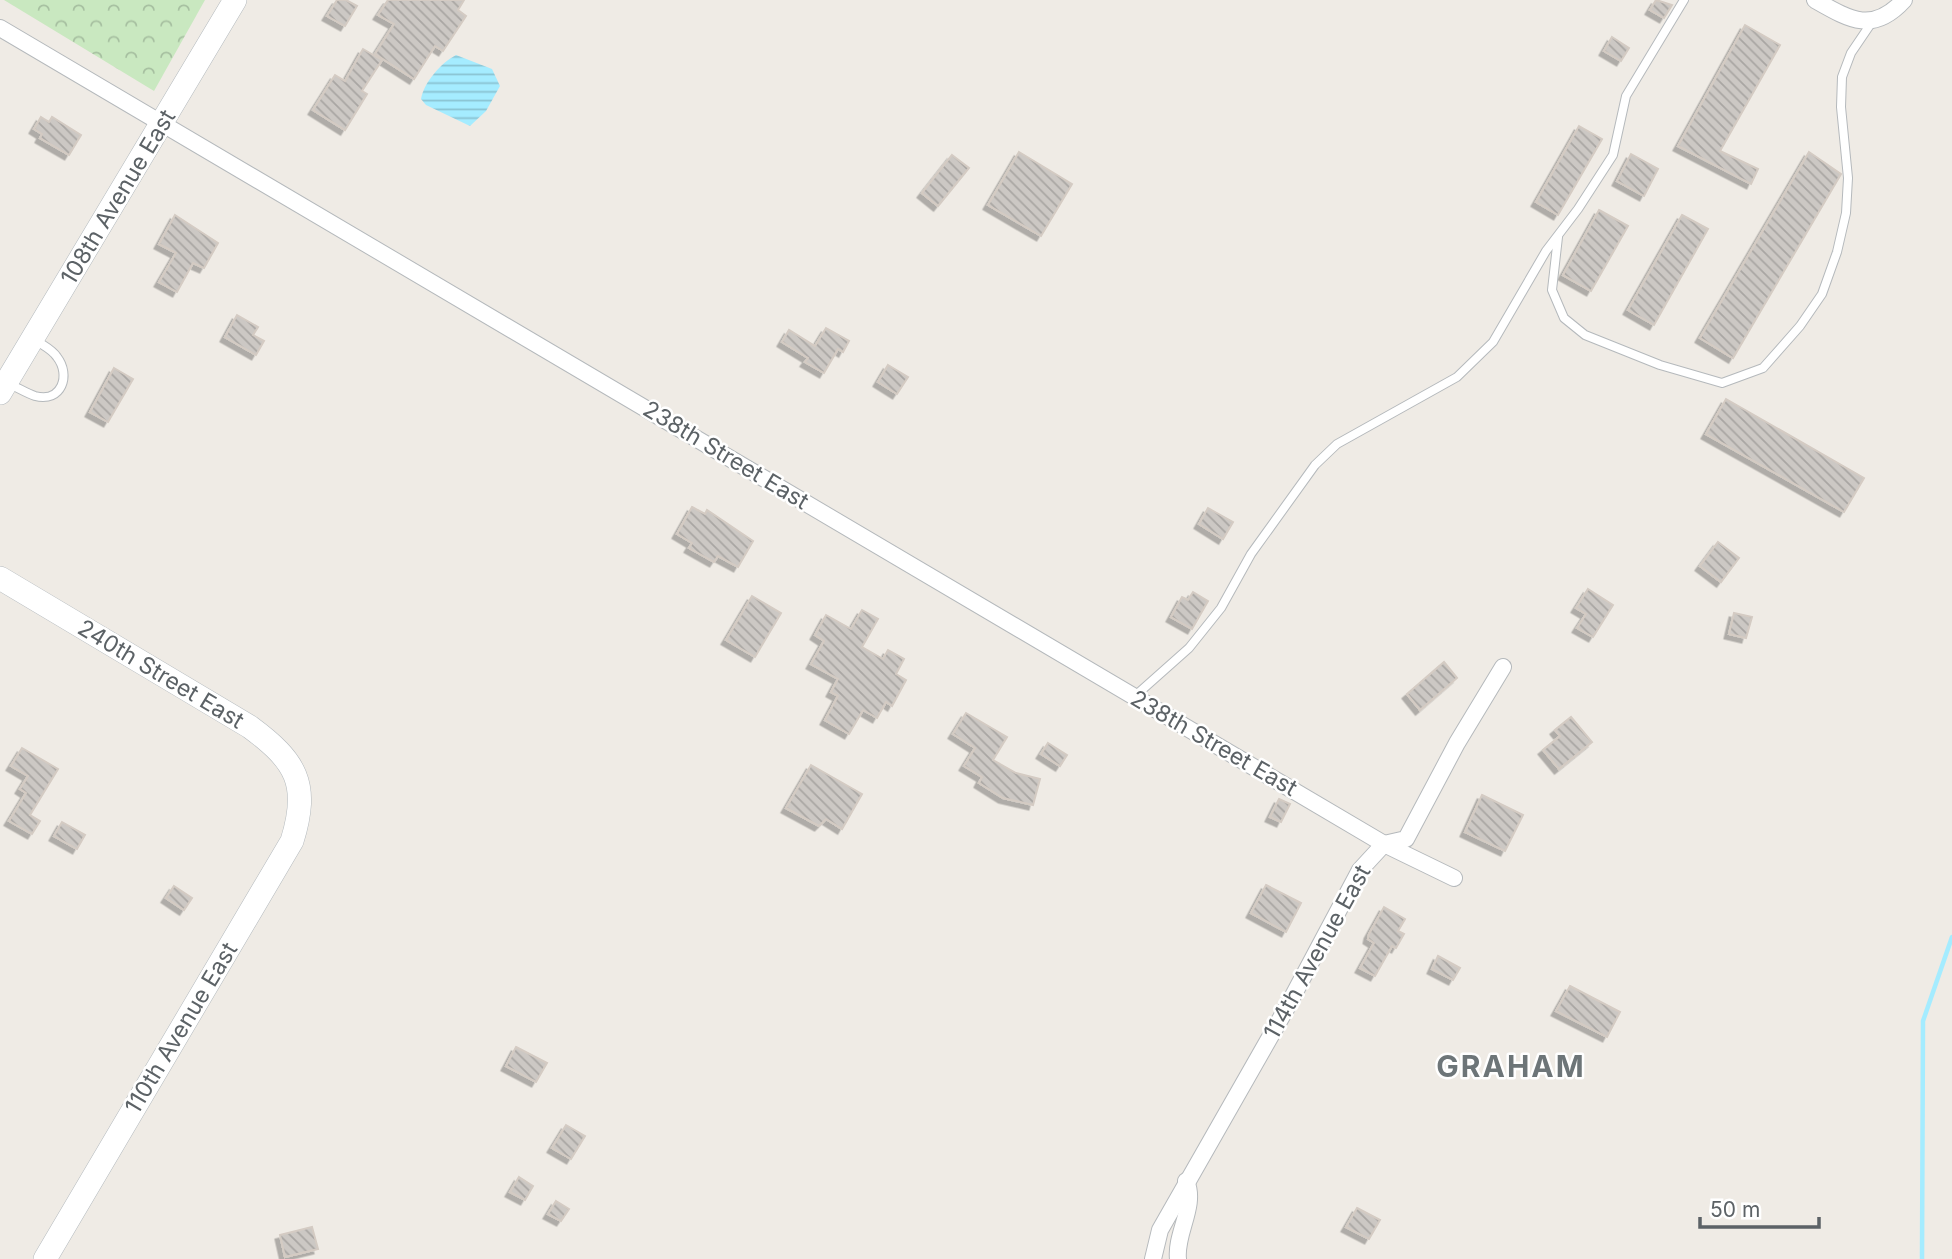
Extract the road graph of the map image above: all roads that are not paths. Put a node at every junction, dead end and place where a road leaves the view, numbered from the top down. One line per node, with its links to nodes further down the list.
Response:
1 (235, 0): 7 (street, 108th Avenue East)
2 (1684, 0): 8 (lane)
3 (1815, 0): 5 (street)
4 (1904, 0): 5 (street)
5 (1872, 22): 8 (lane)
6 (0, 27): 7 (street, 238th Street East)
7 (163, 122): 9 (street, 108th Avenue East); 13 (street, 238th Street East)
8 (1558, 235): 13 (lane)
9 (33, 338): 10 (street, 108th Avenue East); 10 (lane)
10 (3, 388)
11 (0, 578): 14 (street, 240th Street East)
12 (1503, 667): 15 (street, 114th Avenue East)
13 (1135, 696): 15 (street, 238th Street East)
14 (300, 791): 18 (street, 110th Avenue East)
15 (1384, 844): 16 (street, 238th Street East); 17 (street, 114th Avenue East)
16 (1454, 878)
17 (1186, 1181): 19 (street, 114th Avenue East); 20 (street)
18 (45, 1259)
19 (1153, 1259)
20 (1178, 1259)

